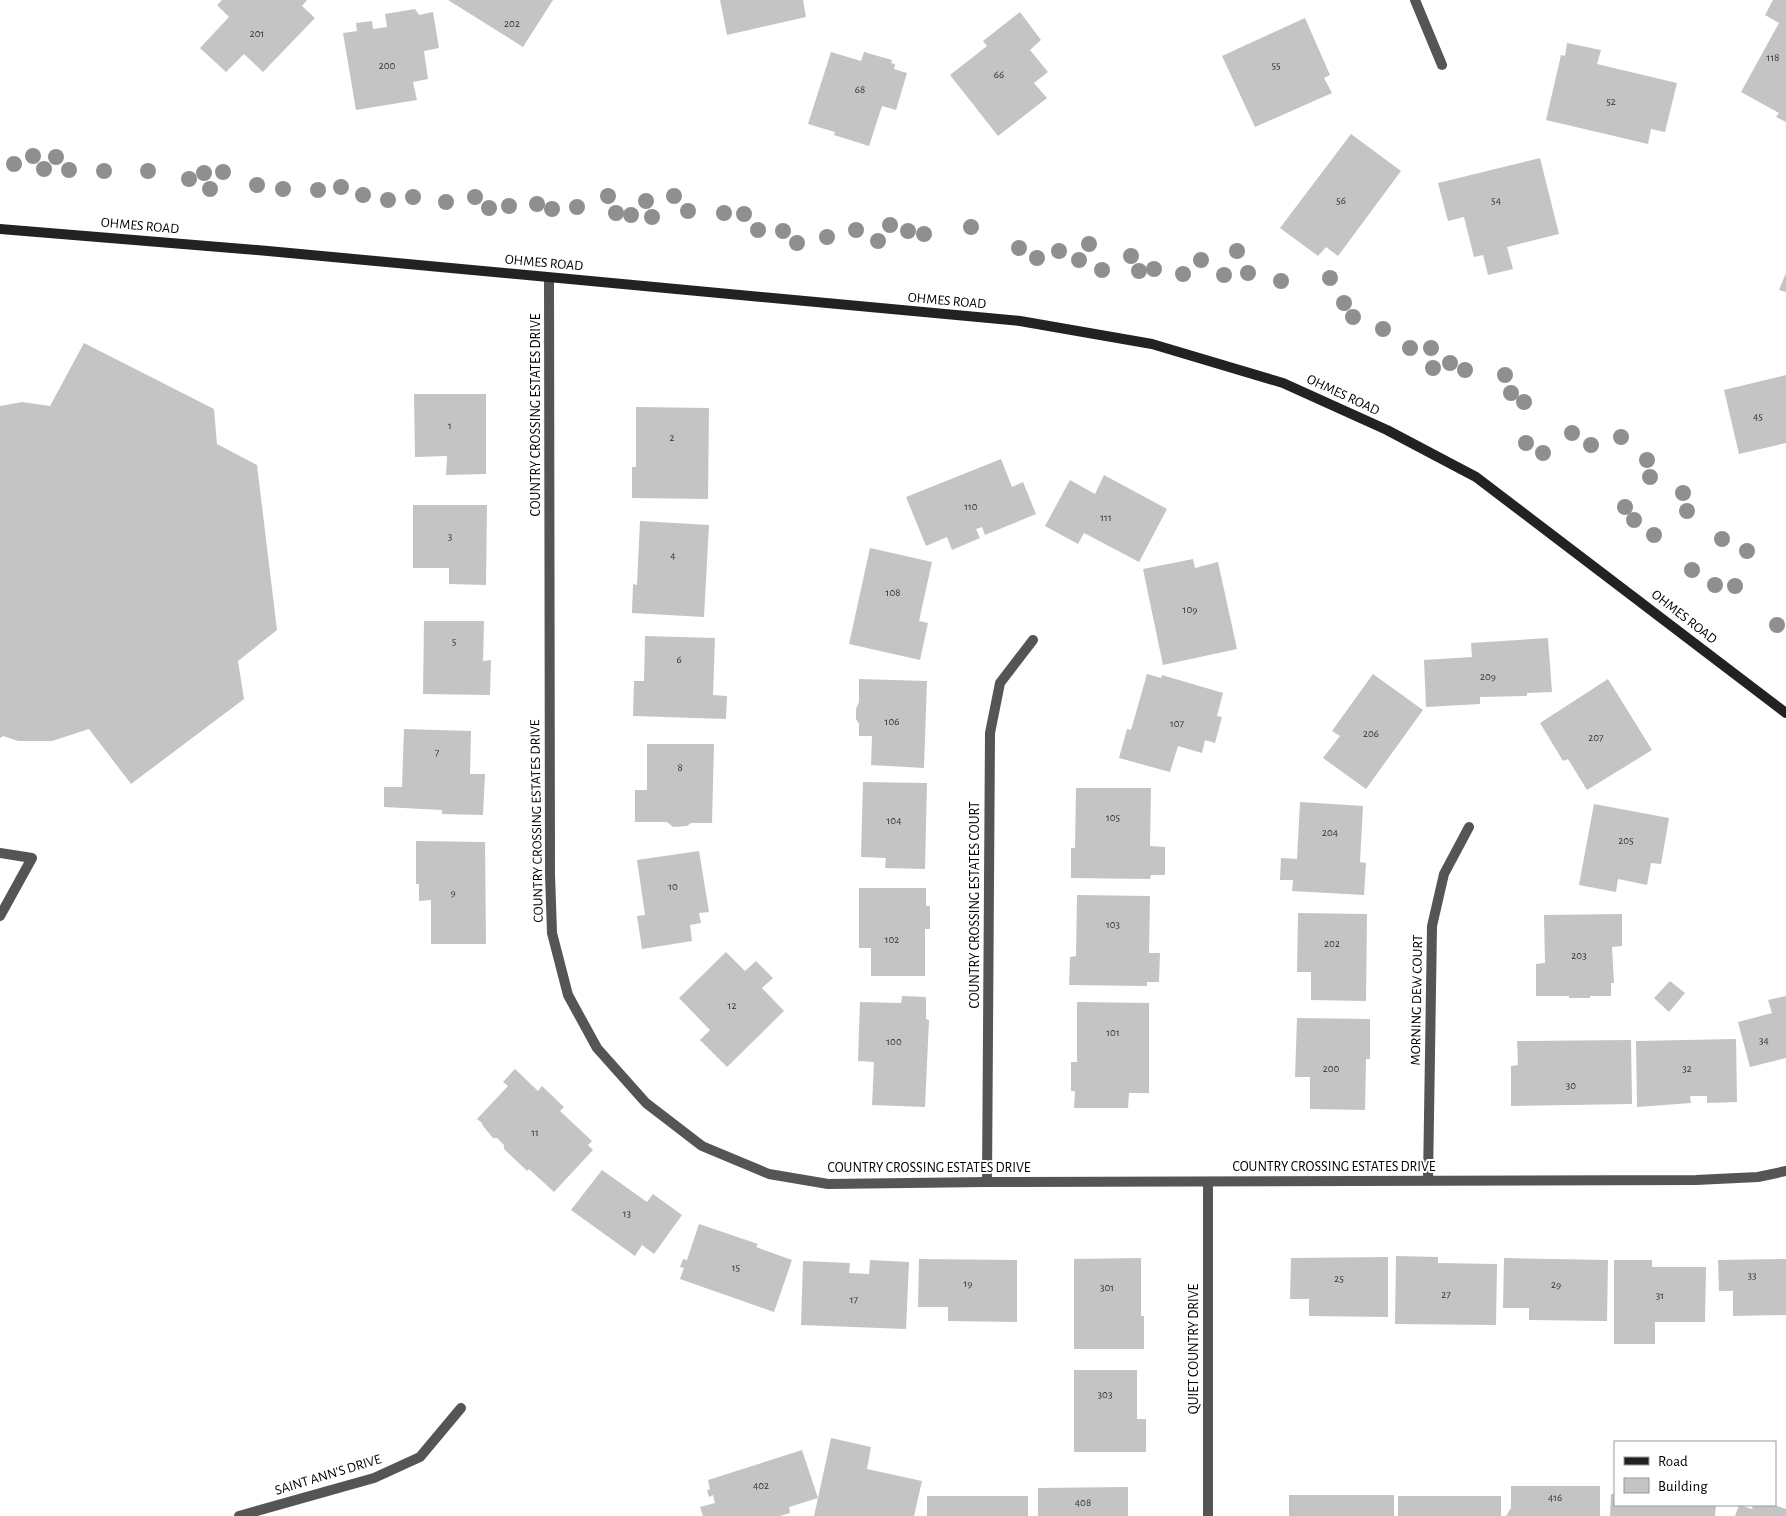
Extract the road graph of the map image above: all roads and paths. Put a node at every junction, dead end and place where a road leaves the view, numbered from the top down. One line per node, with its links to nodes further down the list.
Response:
1 (1415, 0): 2 (street)
2 (1442, 65)
3 (0, 229): 4 (main road, OHMES ROAD)
4 (549, 278): 6 (main road, OHMES ROAD); 12 (street, COUNTRY CROSSING ESTATES DRIVE)
5 (1033, 640): 12 (street, COUNTRY CROSSING ESTATES COURT)
6 (1786, 713)
7 (1469, 827): 11 (street, MORNING DEW COURT)
8 (0, 853): 9 (street)
9 (0, 916)
10 (1786, 1171): 11 (street, COUNTRY CROSSING ESTATES DRIVE)
11 (1428, 1180): 13 (street, COUNTRY CROSSING ESTATES DRIVE)
12 (987, 1182): 13 (street, COUNTRY CROSSING ESTATES DRIVE)
13 (1208, 1182): 16 (street, QUIET COUNTRY DRIVE)
14 (462, 1408): 15 (street, SAINT ANN'S DRIVE)
15 (239, 1516)
16 (1208, 1516)

